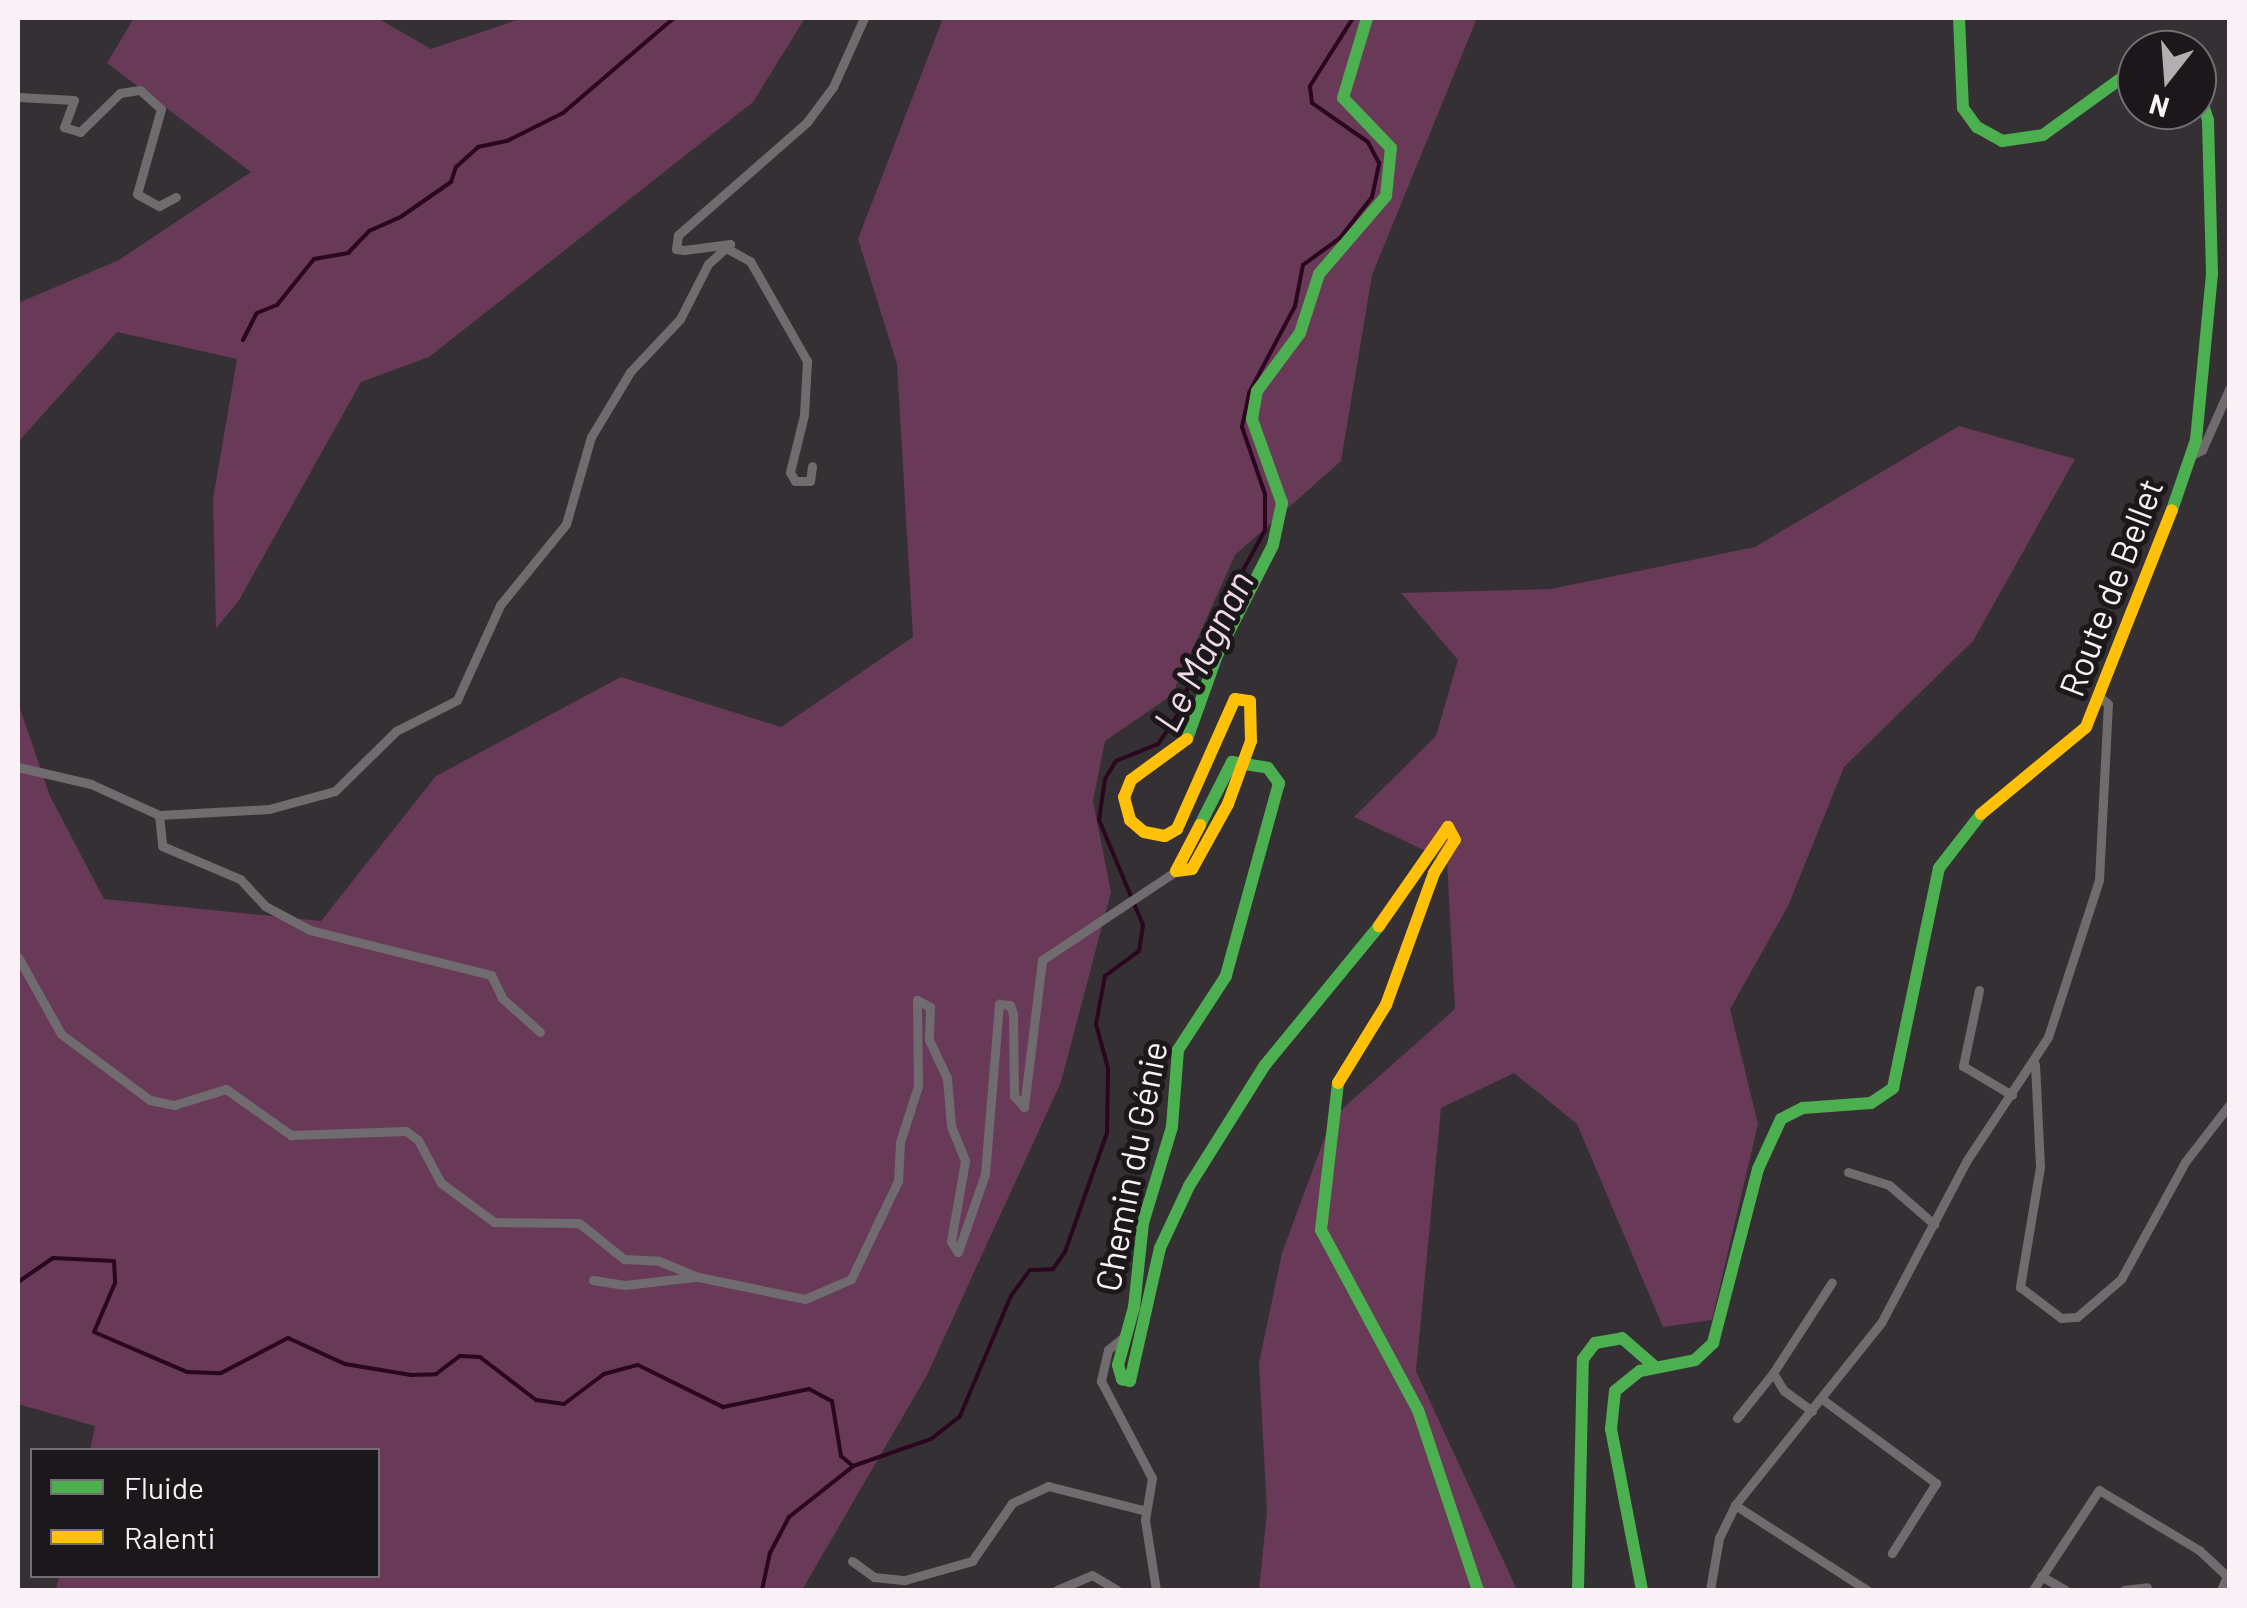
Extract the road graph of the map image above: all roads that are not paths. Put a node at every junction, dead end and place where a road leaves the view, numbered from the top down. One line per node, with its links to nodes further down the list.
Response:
1 (864, 18): 8 (street)
2 (1366, 18): 15 (street)
3 (1958, 18): 4 (street)
4 (2117, 82)
5 (18, 97): 7 (street)
6 (2208, 130): 10 (street, Route de Bellet)
7 (176, 198)
8 (728, 249): 11 (street); 14 (street)
9 (2230, 386): 10 (street)
10 (2192, 455): 12 (street, Route de Bellet)
11 (812, 466)
12 (2101, 698): 19 (street); 28 (street, Route de Bellet)
13 (18, 768): 14 (street)
14 (159, 815): 18 (street)
15 (1176, 871): 24 (street, Chemin du Génie); 27 (street, Chemin du Génie)
16 (18, 957): 24 (street, Chemin du Génie)
17 (1979, 990): 20 (street)
18 (540, 1032)
19 (2035, 1064): 20 (street); 21 (street)
20 (2012, 1095): 23 (street)
21 (2230, 1104)
22 (1848, 1172): 23 (street)
23 (1934, 1224): 30 (street)
24 (698, 1277): 25 (street)
25 (592, 1280)
26 (1832, 1282): 29 (street)
27 (1125, 1336): 34 (street); 42 (street, Chemin du Génie)
28 (1654, 1366): 43 (street); 44 (street, Route de Bellet)
29 (1774, 1372): 31 (street); 32 (street)
30 (1822, 1399): 31 (street); 35 (street)
31 (1812, 1411): 33 (street)
32 (1737, 1418)
33 (1735, 1505): 45 (street); 46 (street)
34 (1146, 1512): 36 (street); 41 (street)
35 (1892, 1553)
36 (852, 1561)
37 (2041, 1576): 47 (street); 48 (street); 50 (street)
38 (2146, 1587): 49 (street)
39 (1057, 1590): 40 (street)
40 (1117, 1590)
41 (1156, 1590)
42 (1478, 1590)
43 (1578, 1590)
44 (1642, 1590)
45 (1710, 1590)
46 (1867, 1590)
47 (2032, 1590)
48 (2065, 1590)
49 (2124, 1590)
50 (2221, 1590)

